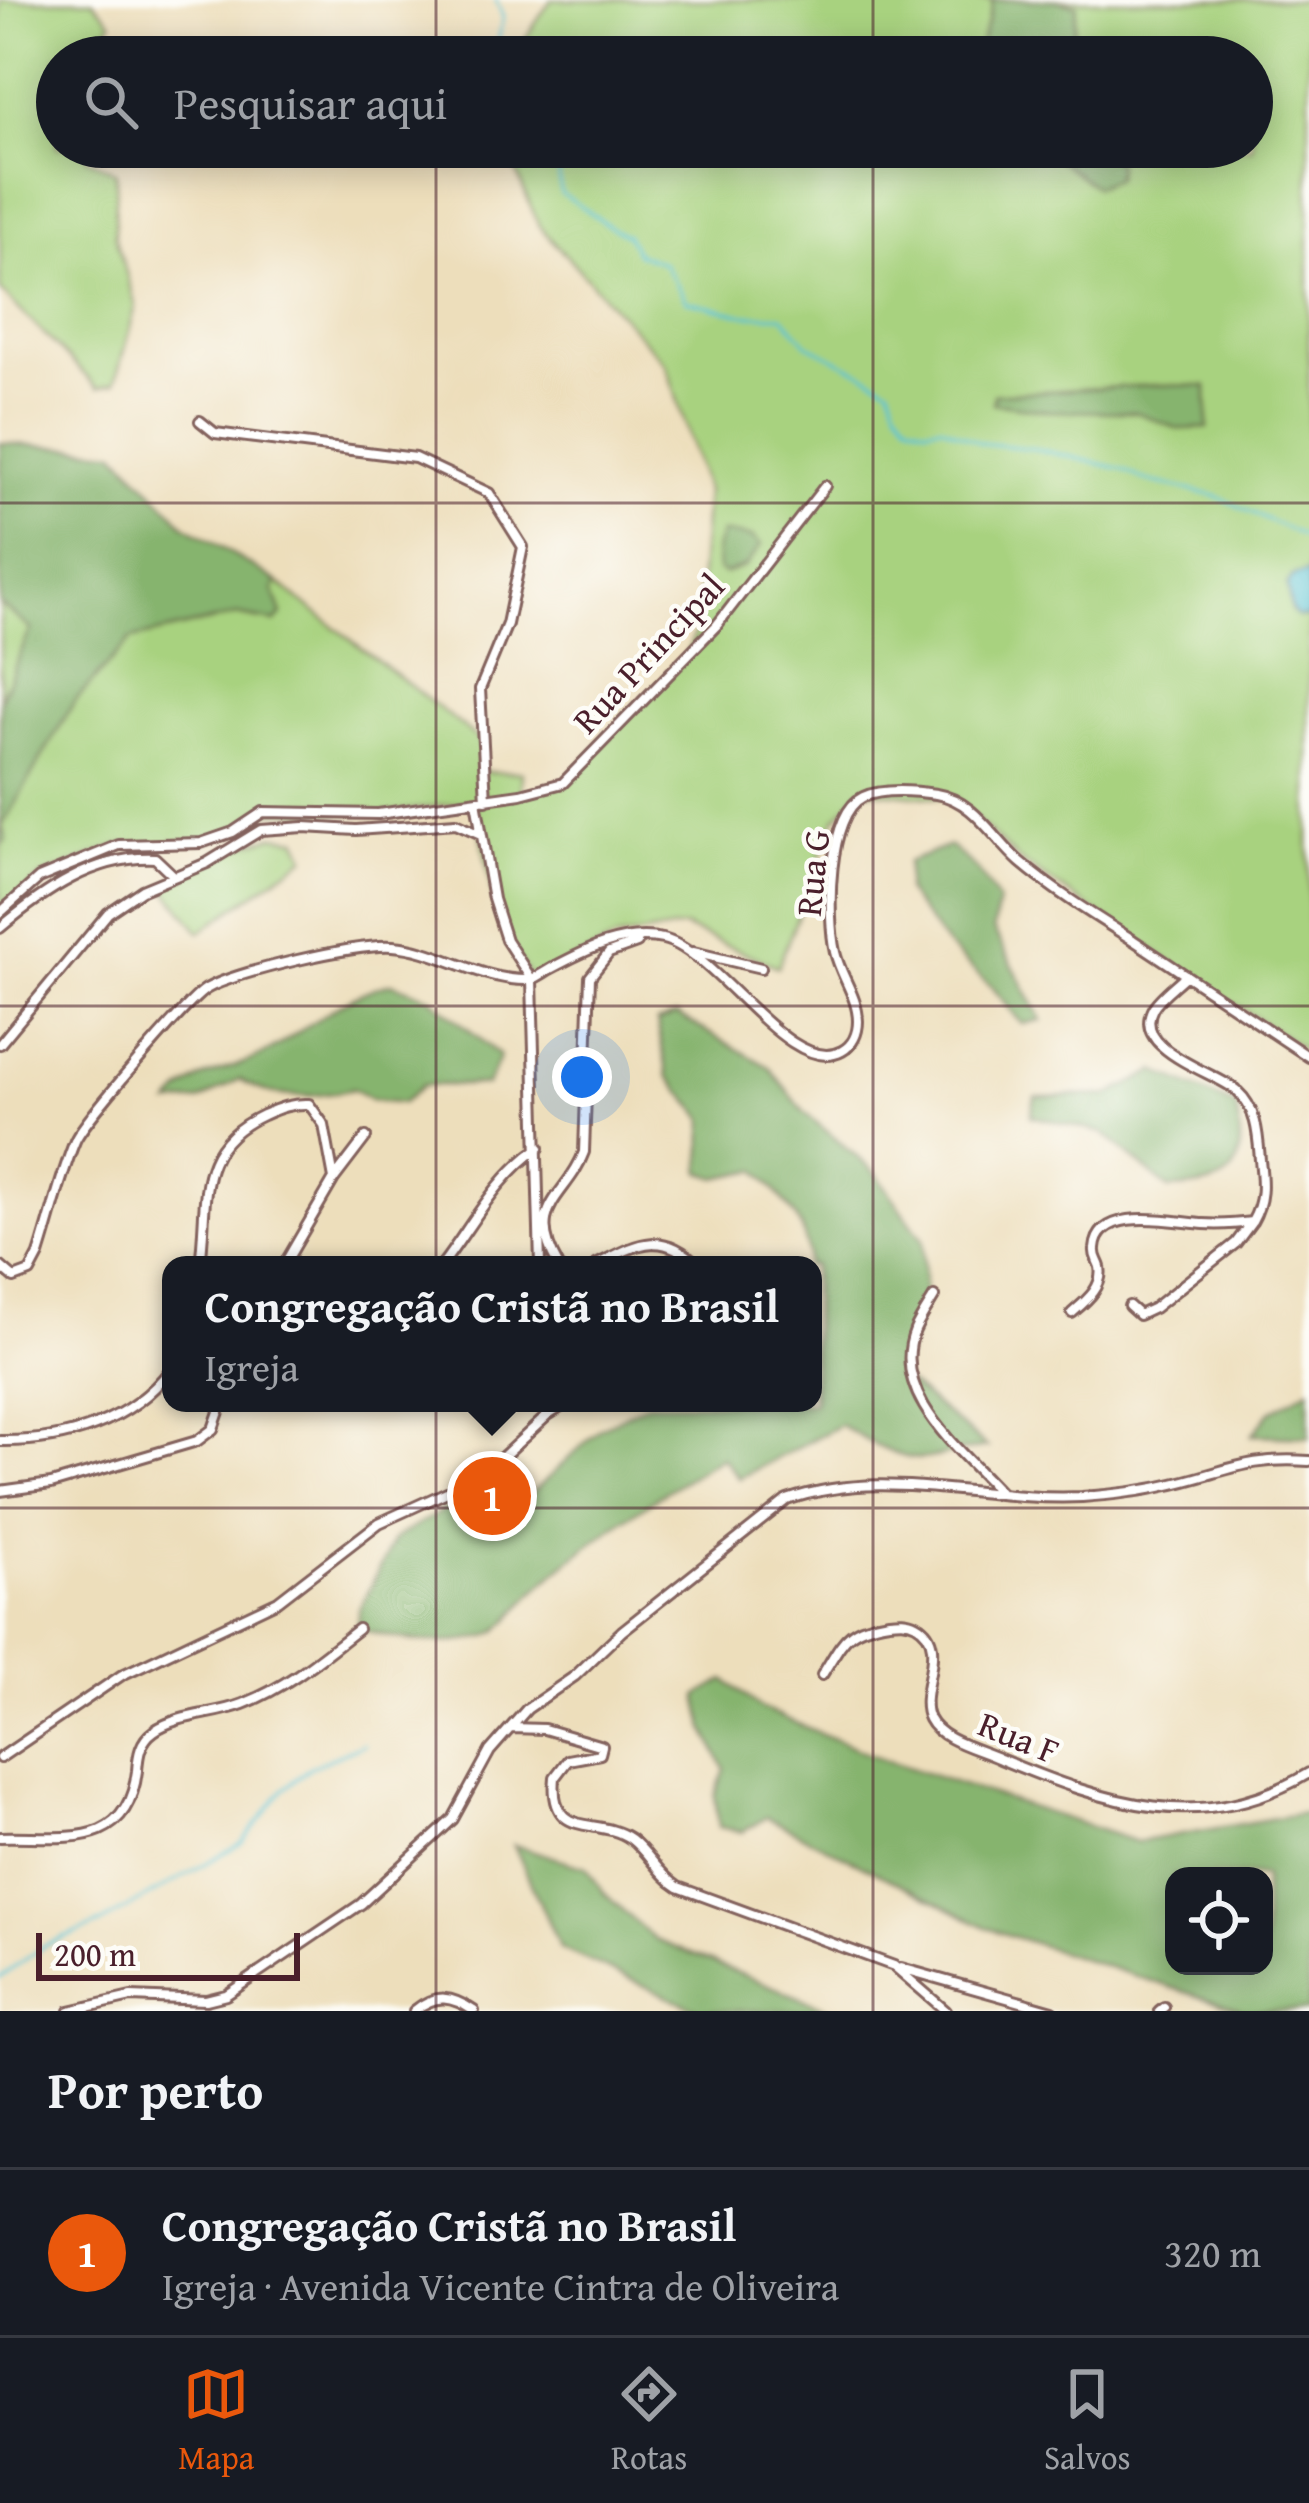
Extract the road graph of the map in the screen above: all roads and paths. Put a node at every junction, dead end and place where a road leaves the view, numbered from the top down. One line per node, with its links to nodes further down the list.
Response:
1 (200, 421): 3 (street)
2 (825, 486): 3 (street, Rua Principal)
3 (481, 801): 4 (street); 6 (street, Rua Principal)
4 (482, 834): 5 (street); 12 (street)
5 (174, 876): 7 (street); 13 (street)
6 (0, 913)
7 (0, 928)
8 (663, 939): 9 (street, Rua G); 12 (street); 23 (street)
9 (686, 950): 10 (street); 11 (street, Rua G)
10 (761, 968)
11 (1186, 975): 14 (street, Rua G); 18 (street)
12 (532, 980): 16 (street); 26 (street)
13 (0, 1044)
14 (1309, 1057)
15 (366, 1137): 17 (street)
16 (539, 1148): 21 (street); 22 (street)
17 (334, 1179): 19 (street); 20 (street)
18 (1252, 1222): 28 (street); 29 (street)
19 (201, 1256)
20 (289, 1256)
21 (448, 1256)
22 (540, 1256)
23 (553, 1256)
24 (613, 1256): 25 (street)
25 (690, 1256)
26 (0, 1266)
27 (934, 1297): 38 (street)
28 (1129, 1306)
29 (1072, 1313)
30 (162, 1380): 35 (street)
31 (219, 1412): 37 (street)
32 (549, 1412): 34 (street)
33 (553, 1412): 34 (street)
34 (548, 1415): 42 (street)
35 (0, 1441)
36 (1309, 1461): 38 (street)
37 (0, 1491)
38 (1000, 1493): 41 (street)
39 (358, 1629): 44 (street)
40 (822, 1676): 43 (street, Rua F)
41 (510, 1727): 45 (street); 46 (street)
42 (0, 1758)
43 (1309, 1773)
44 (0, 1837)
45 (894, 1966): 49 (street); 50 (street)
46 (70, 2011)
47 (414, 2011): 48 (street)
48 (474, 2011)
49 (946, 2011)
50 (1053, 2011)

